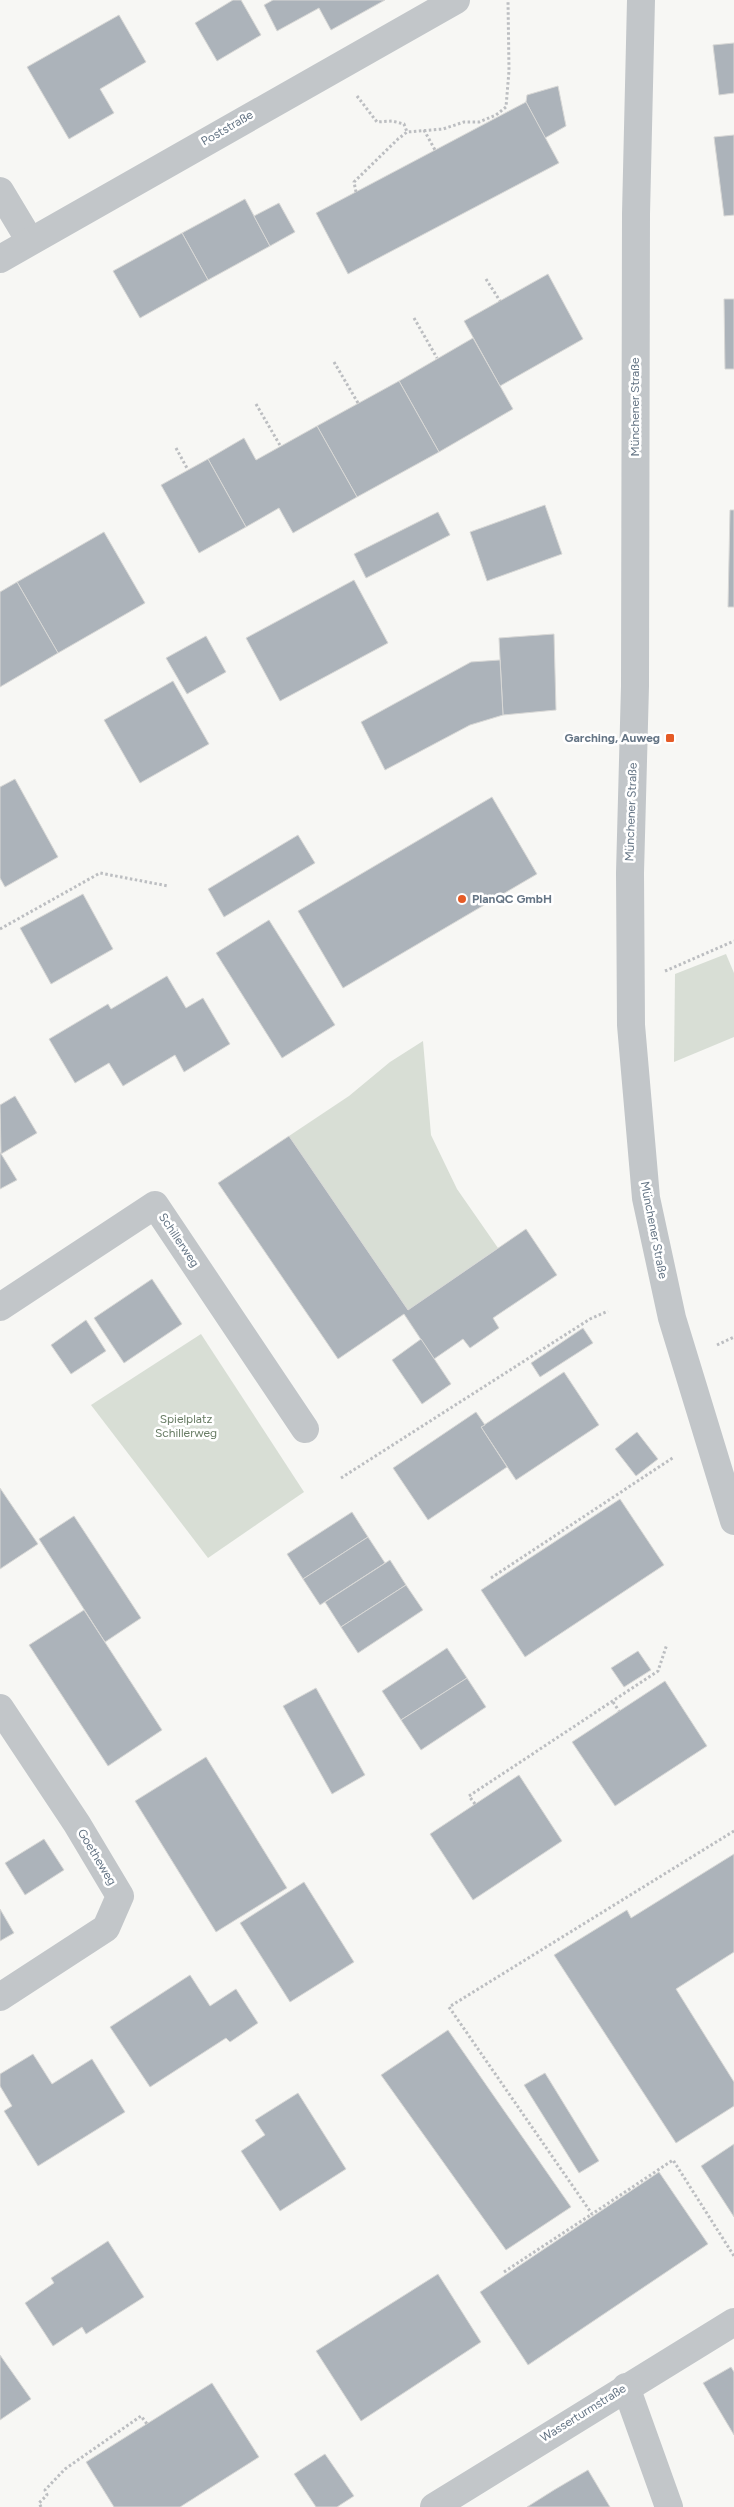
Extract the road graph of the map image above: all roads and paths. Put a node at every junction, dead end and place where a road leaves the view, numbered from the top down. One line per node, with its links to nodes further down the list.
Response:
1 (456, 0): 10 (street, Poststraße)
2 (508, 0): 5 (path)
3 (641, 0): 33 (street, Münchener Straße)
4 (356, 94): 6 (path)
5 (424, 130): 6 (path); 7 (path)
6 (408, 132): 9 (path)
7 (435, 150)
8 (0, 191): 10 (street)
9 (356, 192)
10 (30, 241): 11 (street, Poststraße)
11 (0, 259)
12 (486, 279): 13 (path)
13 (500, 301)
14 (414, 318): 15 (path)
15 (437, 358)
16 (334, 362): 17 (path)
17 (358, 403)
18 (256, 404): 19 (path)
19 (281, 446)
20 (176, 448): 21 (path)
21 (188, 470)
22 (168, 886): 23 (path)
23 (0, 928)
24 (734, 941): 25 (path)
25 (664, 971)
26 (0, 1307): 30 (street, Schillerweg)
27 (608, 1311): 32 (path)
28 (734, 1337): 29 (path)
29 (712, 1347)
30 (305, 1429)
31 (674, 1457): 34 (path)
32 (341, 1478)
33 (734, 1521)
34 (491, 1578)
35 (667, 1644): 36 (path)
36 (612, 1702): 38 (path); 39 (path)
37 (0, 1708): 41 (street, Goetheweg)
38 (619, 1711)
39 (475, 1804)
40 (734, 1831): 42 (path)
41 (0, 1997)
42 (592, 2214): 43 (path); 44 (path)
43 (734, 2256)
44 (504, 2272)
45 (734, 2322): 46 (street, Wasserturmstraße)
46 (626, 2387): 49 (street, Wasserturmstraße); 50 (street)
47 (147, 2424): 48 (path)
48 (41, 2507)
49 (434, 2507)
50 (669, 2507)

